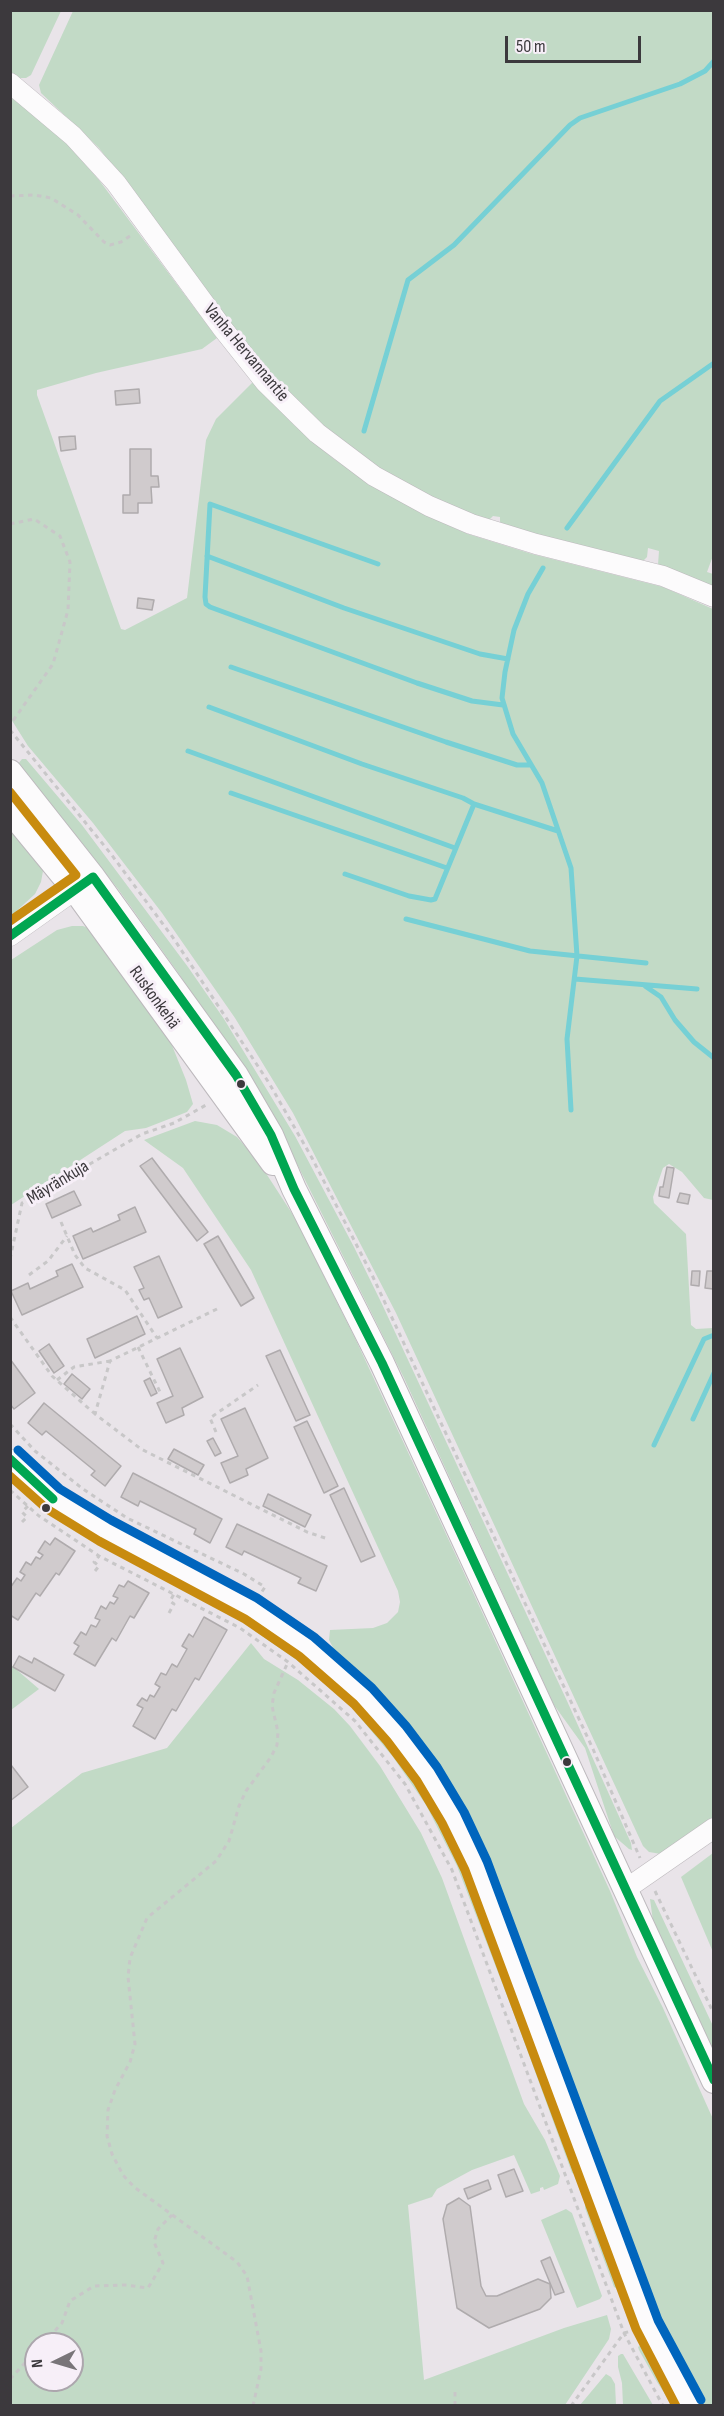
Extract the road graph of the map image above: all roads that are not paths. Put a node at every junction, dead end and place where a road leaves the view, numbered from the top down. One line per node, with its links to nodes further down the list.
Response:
1 (10, 83): 2 (street, Vanha Hervannantie)
2 (714, 597)
3 (13, 760): 5 (main road, Ruskonkehä)
4 (10, 811): 5 (main road, Ruskonkehä)
5 (84, 883): 6 (street); 7 (main road, Ruskonkehä); 7 (main road, Ruskonkehä)
6 (10, 936)
7 (294, 1189): 10 (main road, Ruskonkehä)
8 (10, 1459): 12 (street)
9 (714, 1828): 10 (street)
10 (626, 1888): 11 (main road, Ruskonkehä)
11 (714, 2081)
12 (690, 2406)

